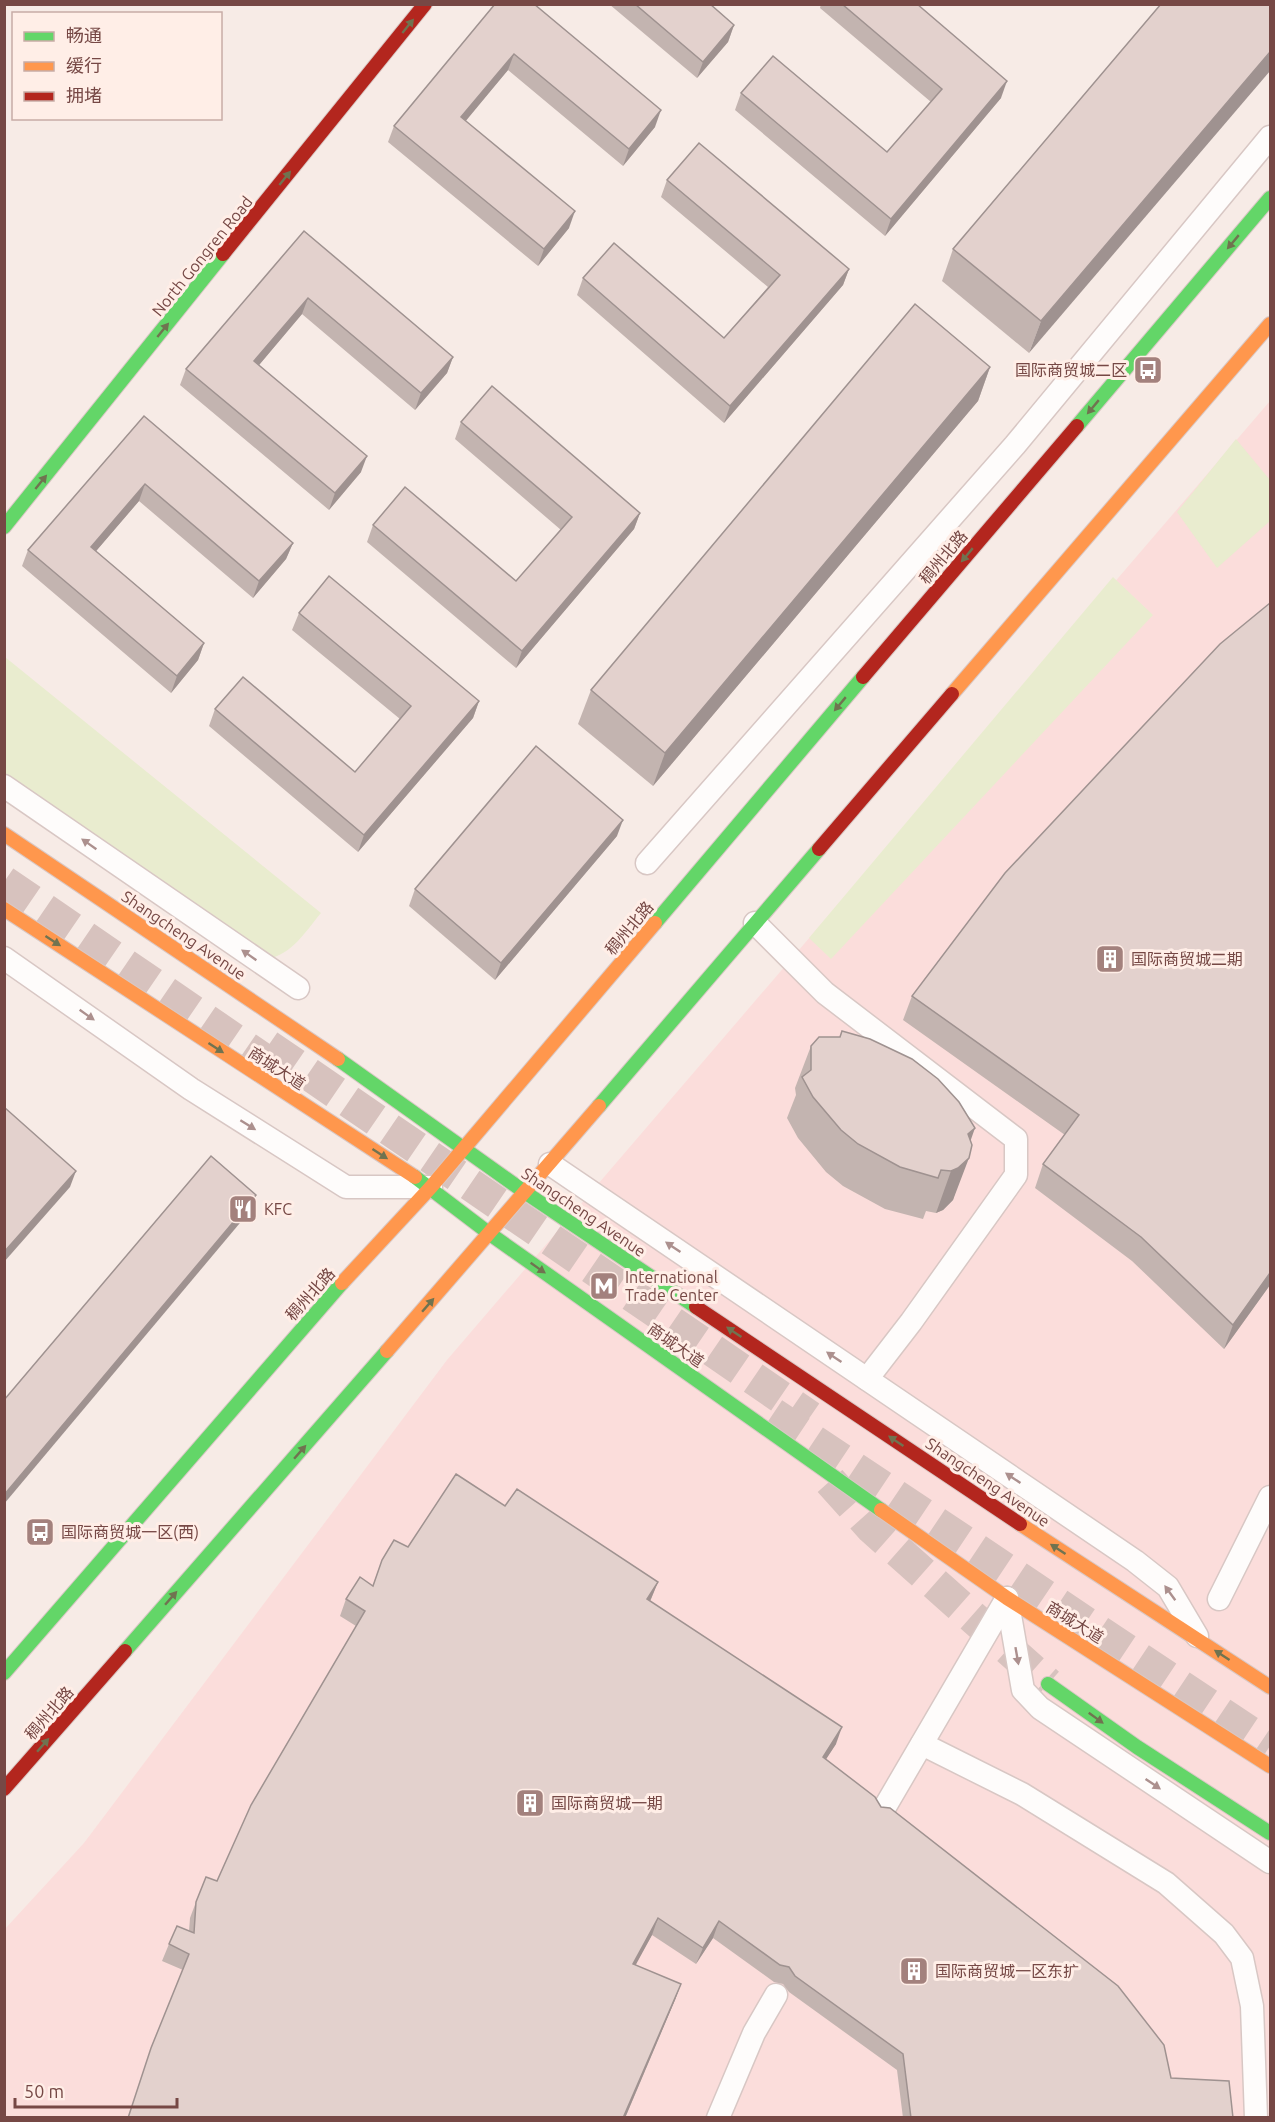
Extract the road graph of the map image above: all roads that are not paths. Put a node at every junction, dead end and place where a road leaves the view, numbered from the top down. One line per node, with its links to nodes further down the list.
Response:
1 (425, 4): 5 (main road, North Gongren Road, one-way to 1)
2 (1270, 137): 8 (street)
3 (1270, 198): 13 (main road, 稠州北路, one-way to 13)
4 (1270, 324): 10 (main road, 稠州北路)
5 (4, 527)
6 (4, 786): 12 (street, one-way to 6)
7 (4, 834): 13 (main road, Shangcheng Avenue)
8 (647, 863)
9 (4, 909): 15 (main road, 商城大道, one-way to 15)
10 (755, 922): 14 (main road, 稠州北路); 18 (street)
11 (4, 958): 15 (street, one-way to 15)
12 (298, 988)
13 (464, 1147): 15 (main road, 稠州北路); 16 (main road, Shangcheng Avenue)
14 (550, 1164): 16 (main road, 稠州北路); 18 (street, one-way to 14)
15 (430, 1187): 17 (main road, 商城大道); 23 (main road, 稠州北路)
16 (526, 1193): 17 (main road, 稠州北路); 22 (main road, Shangcheng Avenue, one-way to 16)
17 (490, 1234): 20 (main road, 商城大道, one-way to 20); 28 (main road, 稠州北路, one-way to 17)
18 (867, 1379): 22 (street, one-way to 18)
19 (1270, 1497): 21 (street)
20 (1007, 1598): 26 (street); 27 (main road, 商城大道); 31 (street, one-way to 31)
21 (1219, 1599)
22 (1201, 1642): 25 (main road, Shangcheng Avenue, one-way to 22)
23 (4, 1673)
24 (1048, 1684): 30 (main road, one-way to 30)
25 (1270, 1688)
26 (922, 1744): 29 (street); 34 (street)
27 (1270, 1766)
28 (4, 1789)
29 (882, 1812)
30 (1270, 1833)
31 (1270, 1862)
32 (776, 1995): 33 (street)
33 (718, 2118)
34 (1256, 2118)

